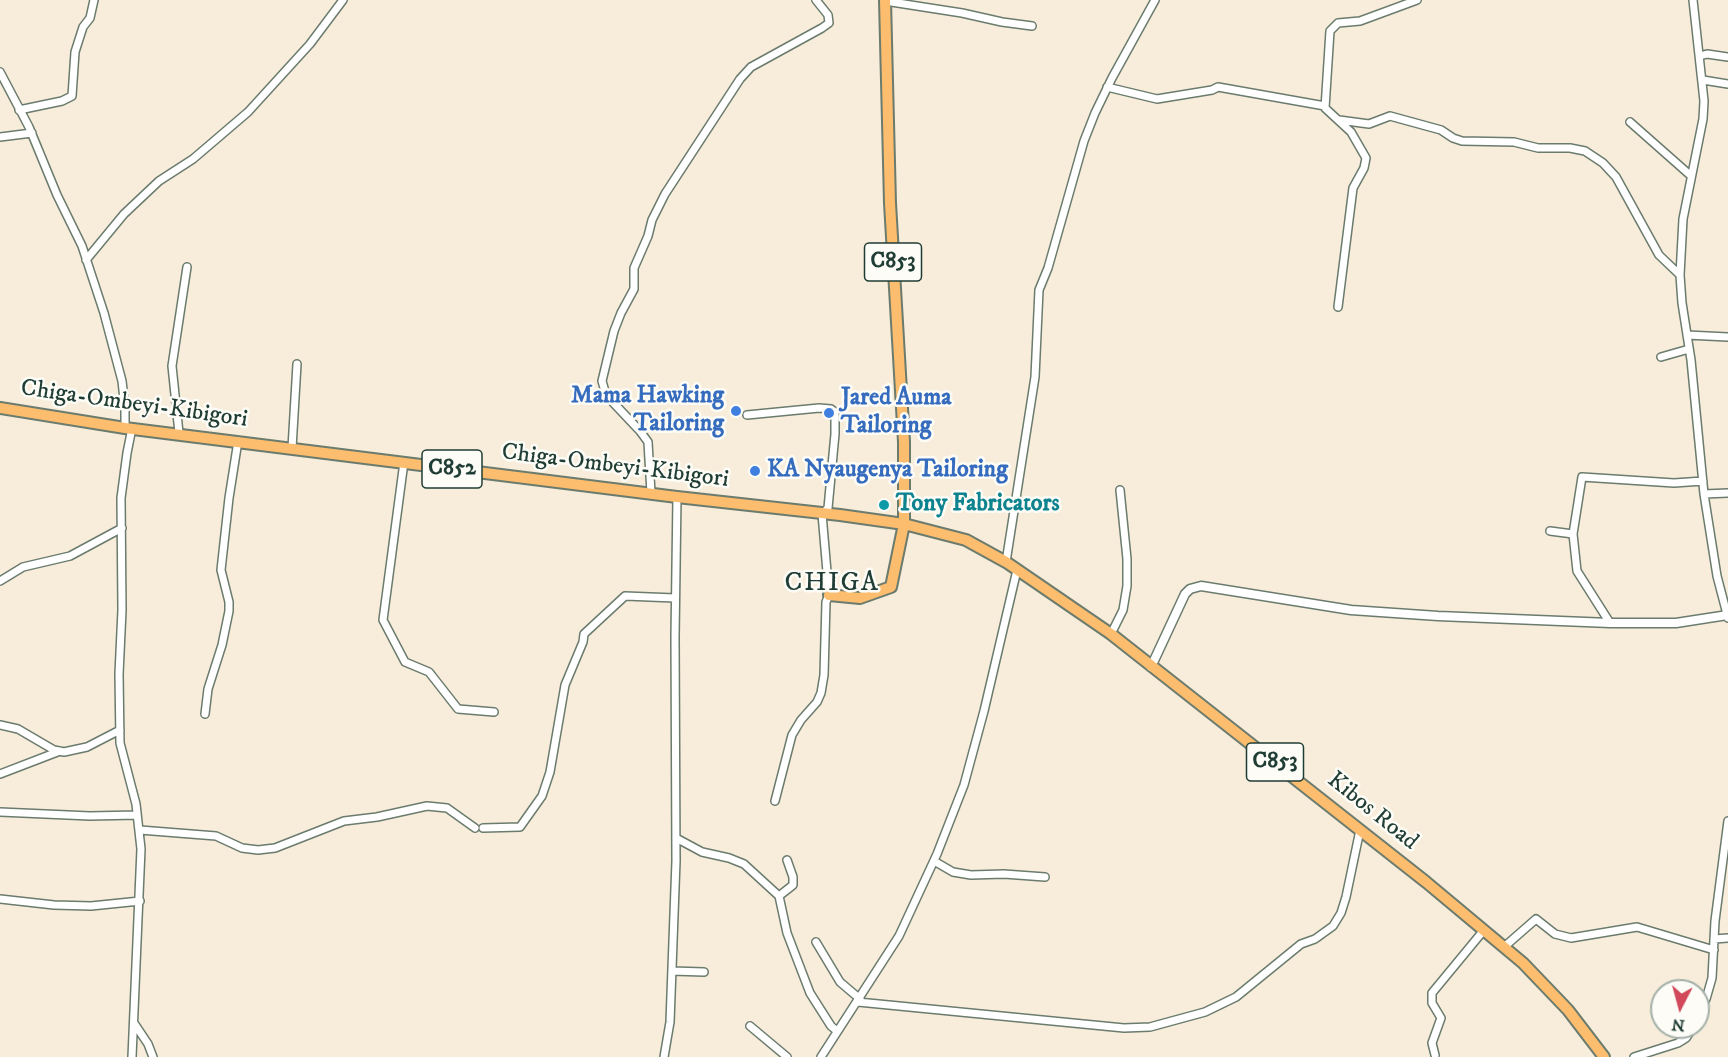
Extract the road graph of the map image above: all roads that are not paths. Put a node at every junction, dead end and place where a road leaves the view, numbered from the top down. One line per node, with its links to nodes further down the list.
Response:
1 (94, 0): 16 (street)
2 (343, 0): 22 (street)
3 (816, 0): 40 (street)
4 (1155, 0): 14 (street)
5 (1417, 0): 15 (street)
6 (1693, 0): 9 (street)
7 (885, 1): 8 (street); 45 (main road, C853)
8 (1032, 26)
9 (1700, 56): 10 (street); 12 (street)
10 (1728, 57)
11 (1, 76): 16 (street)
12 (1703, 80): 13 (street); 21 (street)
13 (1728, 84)
14 (1107, 87): 15 (street); 49 (street)
15 (1325, 106): 17 (street)
16 (19, 110): 19 (street)
17 (1339, 120): 24 (street); 25 (street)
18 (1630, 122): 21 (street)
19 (32, 134): 20 (street); 22 (street)
20 (0, 137)
21 (1690, 175): 24 (street)
22 (86, 260): 33 (street)
23 (187, 267): 34 (street)
24 (1680, 274): 26 (street)
25 (1338, 307)
26 (1687, 335): 27 (street); 28 (street)
27 (1728, 337)
28 (1689, 349): 29 (street); 38 (street)
29 (1661, 357)
30 (297, 364): 36 (street)
31 (0, 408): 33 (main road, Chiga-Ombeyi-Kibigori / C852)
32 (747, 415): 44 (street)
33 (128, 428): 34 (main road, Chiga-Ombeyi-Kibigori / C852); 46 (street)
34 (179, 433): 35 (main road, Chiga-Ombeyi-Kibigori / C852)
35 (238, 441): 36 (main road, Chiga-Ombeyi-Kibigori / C852); 59 (street)
36 (292, 448): 37 (main road, Chiga-Ombeyi-Kibigori / C852)
37 (405, 462): 40 (main road, Chiga-Ombeyi-Kibigori / C852); 58 (street)
38 (1703, 481): 42 (street); 48 (street)
39 (1120, 490): 56 (street)
40 (651, 493): 43 (main road, Chiga-Ombeyi-Kibigori / C852)
41 (1728, 493): 42 (street)
42 (1704, 494): 54 (street)
43 (677, 497): 44 (main road, Chiga-Ombeyi-Kibigori / C852); 53 (street)
44 (824, 513): 45 (main road, Chiga-Ombeyi-Kibigori / C852); 52 (street)
45 (904, 525): 49 (main road, Kibos Road / C853); 52 (main road)
46 (122, 528): 51 (street); 61 (street)
47 (1550, 531): 48 (street)
48 (1573, 534): 55 (street)
49 (1006, 562): 50 (main road, Kibos Road / C853)
50 (1017, 570): 56 (main road, Kibos Road / C853); 72 (street)
51 (0, 581)
52 (829, 595): 64 (street)
53 (675, 598): 68 (street); 70 (street)
54 (1728, 617): 55 (street)
55 (1610, 624): 57 (street)
56 (1111, 634): 57 (main road, Kibos Road / C853)
57 (1151, 667): 69 (main road, Kibos Road / C853)
58 (494, 712)
59 (205, 714)
60 (0, 725): 62 (street)
61 (120, 730): 62 (street); 66 (street)
62 (60, 751): 63 (street)
63 (0, 774)
64 (775, 801)
65 (0, 812): 66 (street)
66 (137, 815): 68 (street)
67 (1728, 821): 79 (street)
68 (140, 830): 76 (street)
69 (1360, 830): 77 (main road, Kibos Road / C853); 86 (street)
70 (676, 838): 74 (street); 83 (street)
71 (787, 860): 74 (street)
72 (934, 861): 73 (street); 86 (street)
73 (1045, 878)
74 (778, 896): 89 (street)
75 (0, 899): 76 (street)
76 (140, 901): 87 (street)
77 (1484, 930): 81 (main road, Kibos Road / C853); 91 (street)
78 (1728, 938): 79 (street)
79 (1714, 939): 82 (street)
80 (816, 942): 86 (street)
81 (1504, 947): 82 (street); 97 (main road, Kibos Road / C853)
82 (1714, 950): 85 (street)
83 (672, 971): 84 (street); 94 (street)
84 (704, 972)
85 (1710, 988)
86 (859, 1001): 89 (street)
87 (134, 1023): 92 (street); 93 (street)
88 (750, 1026): 95 (street)
89 (837, 1031): 96 (street)
90 (1684, 1039): 98 (street)
91 (1435, 1055)
92 (132, 1057)
93 (153, 1057)
94 (664, 1057)
95 (786, 1057)
96 (821, 1057)
97 (1604, 1057)
98 (1634, 1057)

